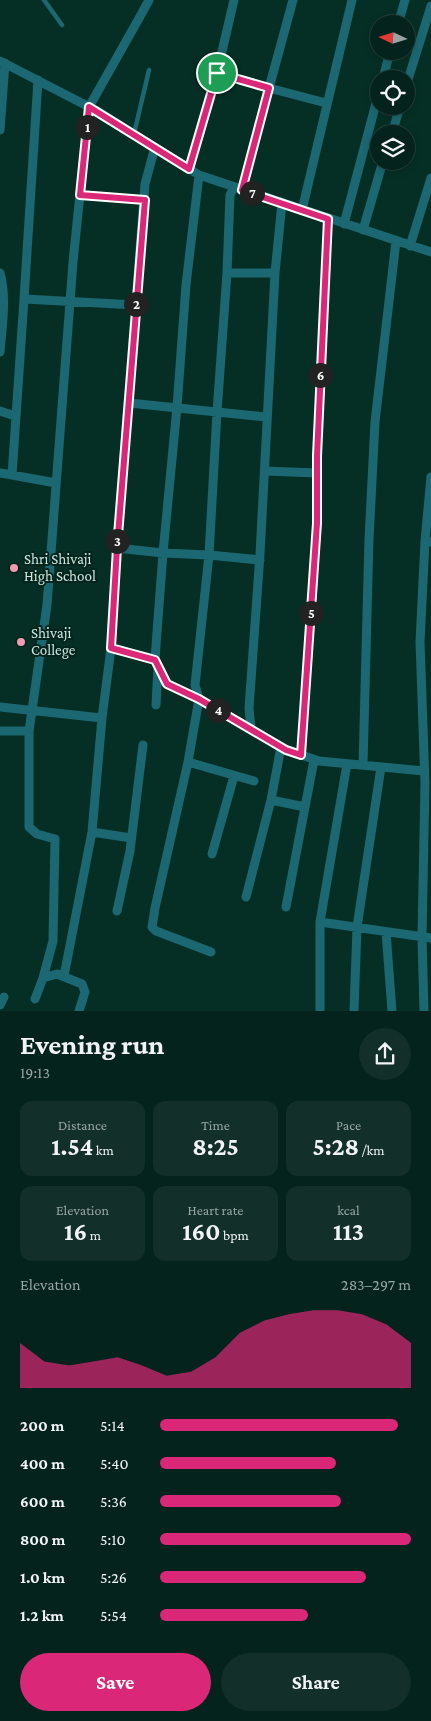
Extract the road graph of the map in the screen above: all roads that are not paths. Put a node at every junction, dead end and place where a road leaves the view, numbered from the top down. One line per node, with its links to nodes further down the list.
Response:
1 (44, 0): 9 (lane)
2 (148, 0): 17 (street)
3 (234, 0): 13 (street)
4 (293, 0): 15 (street)
5 (352, 0): 16 (street)
6 (405, 0): 8 (street)
7 (431, 6): 12 (street)
8 (401, 15)
9 (62, 25)
10 (2, 62): 14 (street); 19 (street)
11 (149, 70): 20 (lane)
12 (411, 70)
13 (217, 73): 15 (street); 22 (street)
14 (38, 80): 17 (street); 40 (street)
15 (269, 88): 16 (street); 26 (street)
16 (326, 103): 30 (street)
17 (89, 107): 20 (street); 27 (street)
18 (373, 115): 32 (street)
19 (0, 130)
20 (134, 134): 21 (street)
21 (155, 147): 22 (street); 28 (street)
22 (189, 169): 24 (street)
23 (380, 170): 33 (street)
24 (199, 175): 26 (street); 46 (street)
25 (431, 178): 35 (street)
26 (238, 188): 29 (street); 38 (street)
27 (80, 195): 28 (street); 41 (street)
28 (145, 200): 42 (street)
29 (282, 203): 30 (street); 39 (street)
30 (302, 210): 31 (street)
31 (328, 219): 32 (street); 53 (street)
32 (344, 224): 33 (street)
33 (363, 230): 34 (street)
34 (396, 241): 35 (street); 78 (street)
35 (410, 246): 36 (street)
36 (431, 252)
37 (0, 273): 43 (street)
38 (228, 273): 39 (street); 48 (street)
39 (275, 273): 50 (street)
40 (24, 299): 41 (street); 49 (street)
41 (70, 302): 42 (street); 56 (street)
42 (136, 305): 45 (street)
43 (1, 315): 44 (street)
44 (0, 352)
45 (129, 402): 46 (street); 58 (street)
46 (177, 407): 48 (street); 59 (street)
47 (0, 411): 49 (street)
48 (217, 412): 50 (street); 60 (street)
49 (15, 416): 54 (street)
50 (268, 417): 51 (street)
51 (265, 471): 53 (street); 61 (street)
52 (0, 473): 54 (street)
53 (317, 473): 74 (street)
54 (12, 475): 56 (street)
55 (431, 477): 57 (street)
56 (56, 482): 67 (street)
57 (428, 541): 80 (street)
58 (117, 548): 59 (street); 62 (street)
59 (163, 553): 60 (street); 63 (street)
60 (210, 555): 61 (street); 64 (street)
61 (260, 560): 69 (street)
62 (111, 648): 63 (street); 68 (street)
63 (156, 663): 64 (street); 65 (street)
64 (199, 699): 69 (street); 76 (street)
65 (156, 705)
66 (0, 707): 67 (street)
67 (32, 710): 68 (street); 70 (street)
68 (102, 718): 85 (street)
69 (251, 729): 73 (street)
70 (29, 730): 71 (street); 97 (street)
71 (0, 731)
72 (143, 745): 86 (street)
73 (281, 747): 74 (street); 83 (street)
74 (301, 755): 75 (street)
75 (314, 760): 77 (street); 84 (street)
76 (188, 762): 81 (street); 95 (street)
77 (347, 764): 78 (street); 91 (street)
78 (363, 765): 79 (street)
79 (381, 767): 80 (street); 92 (street)
80 (424, 771): 94 (street)
81 (234, 776): 82 (street); 87 (street)
82 (254, 781)
83 (271, 800): 84 (street); 88 (street)
84 (305, 807): 89 (street)
85 (92, 832): 86 (street); 96 (street)
86 (131, 838): 90 (street)
87 (212, 854)
88 (246, 897)
89 (286, 907)
90 (117, 911)
91 (320, 922): 92 (street); 100 (street)
92 (357, 927): 93 (street); 101 (street)
93 (386, 932): 94 (street); 102 (street)
94 (427, 938): 103 (street)
95 (211, 952)
96 (64, 976): 97 (street); 99 (street)
97 (43, 978): 98 (street)
98 (35, 999)
99 (79, 1011)
100 (320, 1011)
101 (354, 1011)
102 (392, 1011)
103 (424, 1011)

